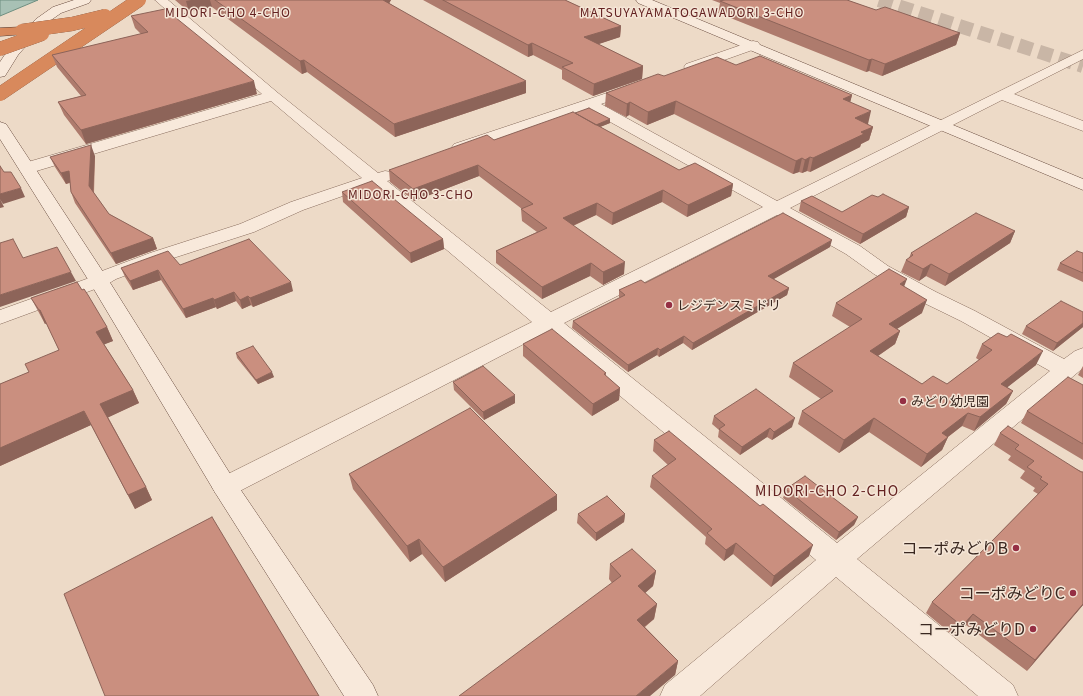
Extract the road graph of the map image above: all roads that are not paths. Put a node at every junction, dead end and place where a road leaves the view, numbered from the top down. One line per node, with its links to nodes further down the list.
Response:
1 (121, 0): 13 (highway, bridge)
2 (139, 0): 15 (highway, bridge)
3 (150, 0): 7 (highway, bridge)
4 (161, 0): 17 (street)
5 (642, 0): 8 (street)
6 (90, 3): 9 (highway, bridge); 11 (street)
7 (0, 32)
8 (753, 45): 12 (street); 19 (street)
9 (0, 49)
10 (1083, 54): 16 (street)
11 (0, 73)
12 (676, 73)
13 (0, 81)
14 (647, 83): 18 (street)
15 (0, 94)
16 (1002, 95): 19 (street); 20 (street)
17 (273, 96): 23 (street); 25 (street)
18 (589, 104): 22 (street); 27 (street)
19 (942, 126): 26 (street); 27 (street)
20 (1083, 126)
21 (0, 127): 23 (street)
22 (446, 153)
23 (26, 168): 28 (street)
24 (403, 169): 25 (street)
25 (374, 179): 28 (street); 30 (street)
26 (1083, 185)
27 (777, 208): 30 (street); 31 (street)
28 (99, 281): 29 (street); 32 (street)
29 (0, 317)
30 (547, 323): 32 (street); 33 (street)
31 (1071, 372): 33 (street)
32 (225, 487): 34 (street)
33 (836, 560): 35 (street); 36 (street)
34 (362, 696)
35 (676, 696)
36 (1002, 696)

